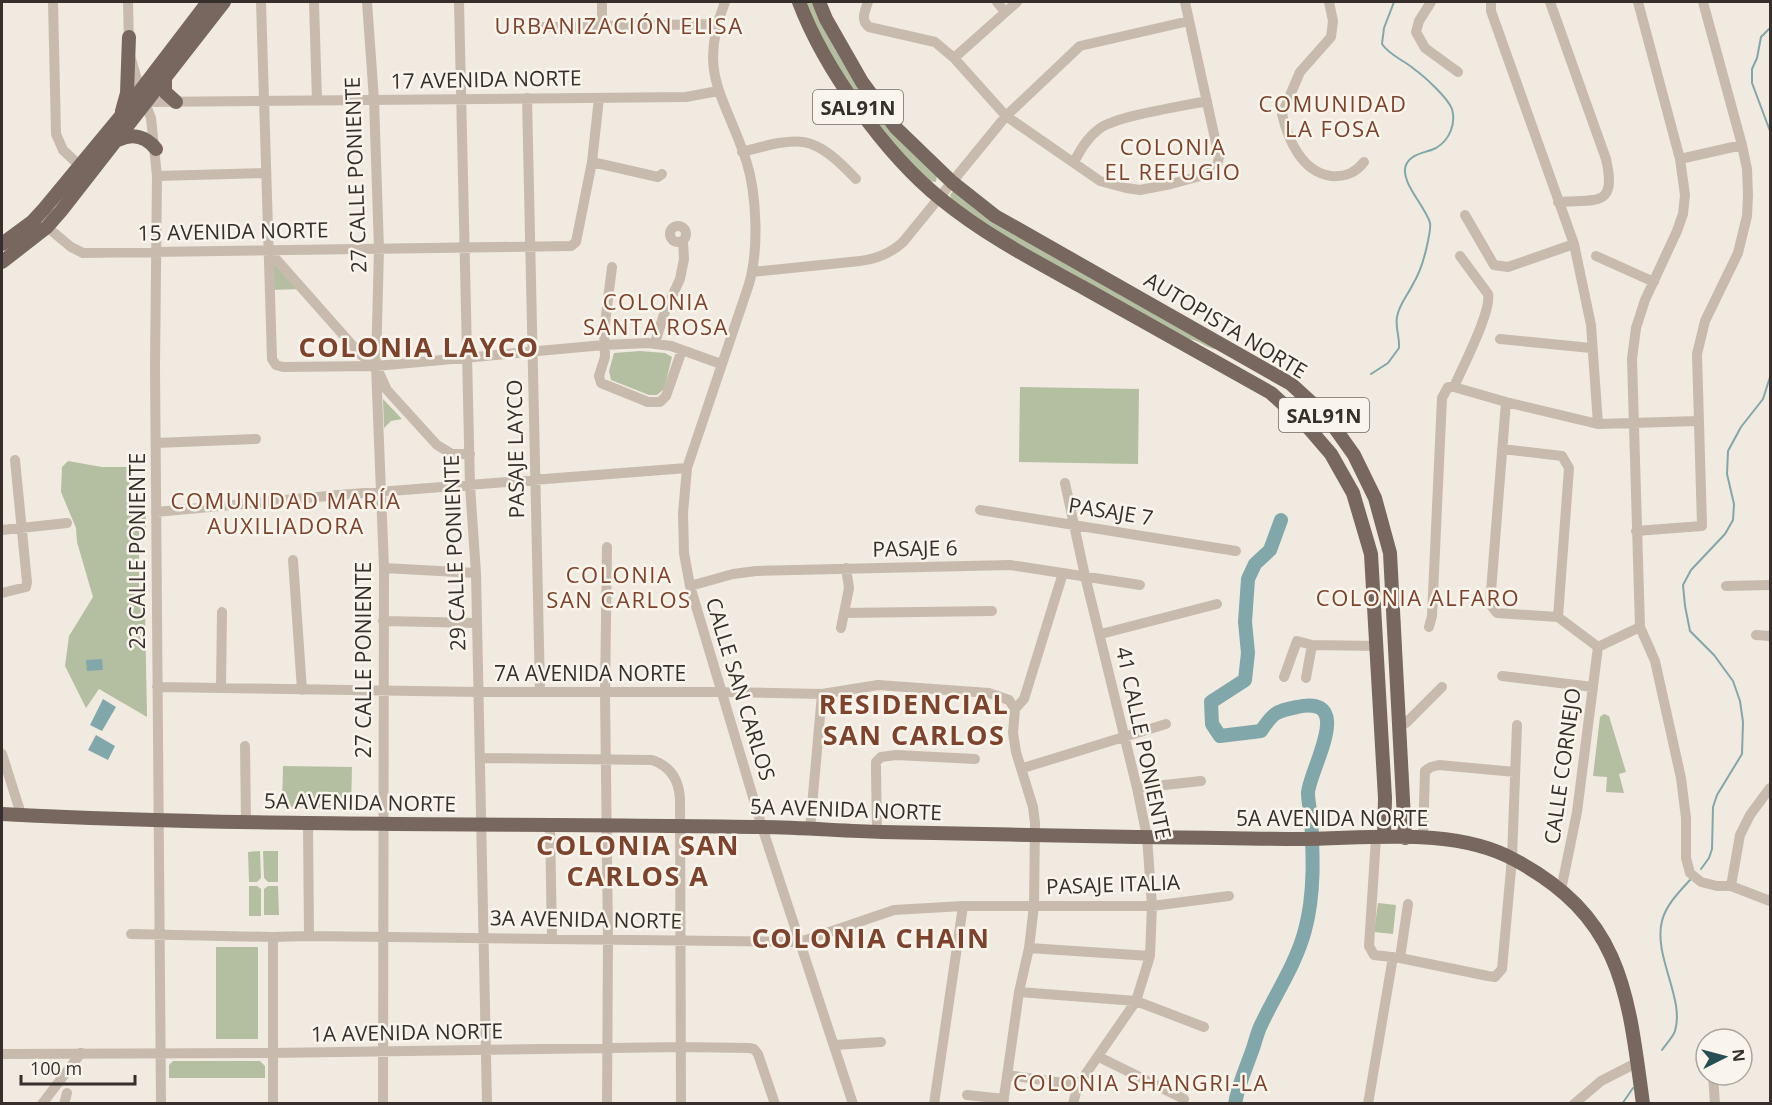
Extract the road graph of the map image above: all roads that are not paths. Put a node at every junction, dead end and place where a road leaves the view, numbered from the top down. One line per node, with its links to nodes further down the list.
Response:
1 (53, 2): 52 (street)
2 (128, 2): 28 (street, 23 CALLE PONIENTE)
3 (208, 2): 33 (main road)
4 (224, 2): 31 (main road)
5 (261, 2): 38 (street)
6 (314, 2): 39 (street)
7 (367, 2): 37 (street, 27 CALLE PONIENTE)
8 (459, 2): 36 (street, 29 CALLE PONIENTE)
9 (602, 2): 26 (street)
10 (725, 2): 25 (street, CALLE SAN CARLOS)
11 (799, 2): 58 (main road, AUTOPISTA NORTE / SAL91N)
12 (819, 2): 57 (main road, AUTOPISTA NORTE / SAL91N)
13 (868, 2): 29 (street)
14 (997, 2): 23 (street)
15 (1017, 2): 23 (street)
16 (1185, 2): 24 (street)
17 (1329, 2): 51 (street)
18 (1431, 2): 30 (street)
19 (1491, 2): 59 (street)
20 (1550, 2): 59 (street)
21 (1638, 2): 48 (street)
22 (1703, 2): 45 (street)
23 (1005, 12): 29 (street)
24 (1189, 21): 40 (street); 43 (street)
25 (717, 24): 26 (street); 32 (street, CALLE SAN CARLOS)
26 (602, 26): 27 (street)
27 (541, 27)
28 (129, 37): 33 (street, 23 CALLE PONIENTE); 42 (main road)
29 (954, 58): 43 (street)
30 (1458, 72)
31 (165, 78): 33 (main road); 41 (main road)
32 (718, 91): 35 (street, 17 AVENIDA NORTE); 47 (street, CALLE SAN CARLOS)
33 (143, 96): 41 (street, 17 AVENIDA NORTE); 42 (main road); 44 (main road); 46 (street, 23 CALLE PONIENTE)
34 (527, 98): 35 (street, 17 AVENIDA NORTE); 36 (street, 17 AVENIDA NORTE); 65 (street, PASAJE LAYCO)
35 (599, 98): 49 (street)
36 (462, 99): 37 (street, 17 AVENIDA NORTE); 66 (street, 29 CALLE PONIENTE)
37 (374, 100): 39 (street, 17 AVENIDA NORTE); 67 (street, 27 CALLE PONIENTE)
38 (265, 101): 39 (street, 17 AVENIDA NORTE); 41 (street, 17 AVENIDA NORTE); 53 (street)
39 (317, 101)
40 (1208, 101): 50 (street); 50 (street)
41 (176, 102)
42 (121, 116): 52 (main road)
43 (1006, 116): 50 (street); 57 (street)
44 (118, 140): 46 (main road); 61 (main road)
45 (1742, 145): 48 (street); 91 (street)
46 (156, 149): 55 (street, 23 CALLE PONIENTE)
47 (742, 152): 56 (street); 74 (street, CALLE SAN CARLOS)
48 (1680, 159): 75 (street)
49 (592, 162): 54 (street); 65 (street, 15 AVENIDA NORTE)
50 (1074, 162)
51 (1364, 162)
52 (79, 165): 63 (main road)
53 (266, 173): 55 (street); 68 (street)
54 (662, 174)
55 (157, 176): 69 (street, 23 CALLE PONIENTE)
56 (856, 179)
57 (952, 182): 58 (street); 78 (main road, AUTOPISTA NORTE / SAL91N)
58 (939, 198): 74 (street); 80 (main road, AUTOPISTA NORTE / SAL91N)
59 (1558, 202): 64 (street)
60 (1465, 215): 64 (street)
61 (47, 227): 69 (street, 15 AVENIDA NORTE); 72 (main road)
62 (682, 240): 77 (street)
63 (2, 244)
64 (1574, 244): 81 (street)
65 (530, 247): 66 (street, 15 AVENIDA NORTE); 83 (street, PASAJE LAYCO)
66 (465, 248): 67 (street, 15 AVENIDA NORTE); 84 (street, 29 CALLE PONIENTE)
67 (379, 249): 68 (street, 15 AVENIDA NORTE); 87 (street, 27 CALLE PONIENTE)
68 (268, 250): 69 (street, 15 AVENIDA NORTE); 87 (street); 87 (street)
69 (155, 252): 95 (street, 23 CALLE PONIENTE)
70 (1460, 256): 89 (street)
71 (1596, 256): 75 (street)
72 (2, 262)
73 (612, 267): 79 (street)
74 (752, 272): 86 (street, CALLE SAN CARLOS)
75 (1654, 282): 92 (street)
76 (1500, 339): 81 (street)
77 (655, 343): 79 (street); 82 (street)
78 (1218, 343): 80 (main road); 85 (main road, AUTOPISTA NORTE / SAL91N)
79 (604, 345): 82 (street); 83 (street)
80 (1184, 345): 88 (main road, AUTOPISTA NORTE / SAL91N)
81 (1591, 348): 93 (street)
82 (682, 350): 86 (street)
83 (532, 351): 84 (street); 100 (street, PASAJE LAYCO)
84 (467, 359): 87 (street); 97 (street, 29 CALLE PONIENTE)
85 (1252, 361): 88 (main road); 155 (main road, AUTOPISTA NORTE / SAL91N)
86 (721, 364): 99 (street, CALLE SAN CARLOS)
87 (376, 366): 97 (street); 103 (street, 27 CALLE PONIENTE)
88 (1243, 377): 138 (main road, AUTOPISTA NORTE / SAL91N)
89 (1454, 387): 90 (street); 131 (street)
90 (1506, 402): 93 (street); 96 (street)
91 (1698, 421): 92 (street); 110 (street)
92 (1634, 422): 93 (street); 110 (street)
93 (1598, 424)
94 (256, 439): 95 (street)
95 (156, 443): 105 (street, 23 CALLE PONIENTE)
96 (1502, 449): 128 (street); 128 (street)
97 (470, 454): 102 (street, 29 CALLE PONIENTE)
98 (15, 460): 108 (street)
99 (687, 468): 100 (street); 121 (street, CALLE SAN CARLOS)
100 (535, 481): 102 (street); 149 (street, PASAJE LAYCO)
101 (1065, 483): 107 (street, 41 CALLE PONIENTE)
102 (470, 486): 103 (street); 116 (street, 29 CALLE PONIENTE)
103 (381, 491): 105 (street); 114 (street, 27 CALLE PONIENTE)
104 (980, 510): 107 (street, PASAJE 7)
105 (156, 512): 143 (street, 23 CALLE PONIENTE)
106 (67, 523): 108 (street)
107 (1075, 525): 112 (street, PASAJE 7); 118 (street, 41 CALLE PONIENTE)
108 (22, 528): 109 (street); 123 (street)
109 (2, 530)
110 (1636, 531): 132 (street)
111 (607, 547): 151 (street)
112 (1236, 551)
113 (293, 560): 147 (street)
114 (384, 568): 116 (street); 129 (street, 27 CALLE PONIENTE)
115 (846, 568): 117 (street, PASAJE 6); 121 (street, PASAJE 6); 127 (street)
116 (476, 573): 130 (street, 29 CALLE PONIENTE)
117 (1063, 573): 118 (street, PASAJE 6); 154 (street)
118 (1085, 576): 119 (street, PASAJE 6); 134 (street, 41 CALLE PONIENTE)
119 (1140, 585)
120 (1770, 585): 122 (street)
121 (690, 586): 152 (street, CALLE SAN CARLOS)
122 (1726, 586)
123 (2, 593)
124 (1217, 604): 134 (street)
125 (992, 611): 127 (street)
126 (222, 612): 146 (street)
127 (844, 613): 133 (street)
128 (1558, 617): 139 (street)
129 (384, 621): 130 (street); 148 (street, 27 CALLE PONIENTE)
130 (477, 623): 150 (street, 29 CALLE PONIENTE)
131 (1429, 627)
132 (1640, 627): 139 (street); 188 (street)
133 (841, 628)
134 (1101, 634): 158 (street, 41 CALLE PONIENTE)
135 (1756, 635): 136 (street)
136 (1770, 636)
137 (1312, 645): 138 (street); 141 (street); 142 (street)
138 (1377, 646): 184 (main road, AUTOPISTA NORTE / SAL91N)
139 (1598, 647): 145 (street, CALLE CORNEJO)
140 (1502, 676): 145 (street)
141 (1284, 677)
142 (1306, 678)
143 (158, 687): 146 (street, 7A AVENIDA NORTE); 171 (street, 23 CALLE PONIENTE)
144 (1442, 687): 155 (street)
145 (1593, 687): 189 (street, CALLE CORNEJO)
146 (221, 688): 147 (street, 7A AVENIDA NORTE)
147 (302, 690): 148 (street, 7A AVENIDA NORTE)
148 (383, 691): 150 (street, 7A AVENIDA NORTE); 174 (street, 27 CALLE PONIENTE)
149 (540, 691): 150 (street, 7A AVENIDA NORTE); 151 (street, 7A AVENIDA NORTE)
150 (478, 692): 161 (street, 29 CALLE PONIENTE)
151 (605, 692): 152 (street, 7A AVENIDA NORTE); 162 (street)
152 (722, 692): 153 (street, 7A AVENIDA NORTE); 179 (street, CALLE SAN CARLOS)
153 (822, 694): 154 (street, 7A AVENIDA NORTE); 180 (street)
154 (1015, 709): 164 (street)
155 (1400, 723): 185 (main road, AUTOPISTA NORTE / SAL91N)
156 (1166, 724): 158 (street)
157 (1517, 725): 165 (street)
158 (1125, 736): 164 (street); 167 (street, 41 CALLE PONIENTE)
159 (245, 746): 172 (street)
160 (2, 754): 170 (street)
161 (480, 758): 162 (street); 175 (street, 29 CALLE PONIENTE)
162 (605, 759): 177 (street); 178 (street)
163 (975, 759): 181 (street)
164 (1023, 768): 182 (street)
165 (1515, 772): 186 (street); 187 (street)
166 (1201, 781): 167 (street)
167 (1137, 788): 183 (street, 41 CALLE PONIENTE)
168 (1770, 788): 188 (street)
169 (2, 814): 170 (main road, 5A AVENIDA NORTE)
170 (21, 814): 171 (main road, 5A AVENIDA NORTE)
171 (158, 820): 172 (main road, 5A AVENIDA NORTE); 197 (street, 23 CALLE PONIENTE)
172 (246, 821): 173 (main road, 5A AVENIDA NORTE)
173 (308, 822): 174 (main road, 5A AVENIDA NORTE); 198 (street)
174 (383, 824): 175 (main road, 5A AVENIDA NORTE); 200 (street, 27 CALLE PONIENTE)
175 (482, 826): 176 (main road, 5A AVENIDA NORTE); 201 (street, 29 CALLE PONIENTE)
176 (550, 826): 177 (main road, 5A AVENIDA NORTE); 202 (street)
177 (605, 826): 178 (main road, 5A AVENIDA NORTE); 203 (street)
178 (680, 826): 179 (main road, 5A AVENIDA NORTE); 204 (street)
179 (762, 827): 180 (main road, 5A AVENIDA NORTE); 205 (street, CALLE SAN CARLOS)
180 (810, 829): 181 (main road, 5A AVENIDA NORTE)
181 (877, 832): 182 (main road, 5A AVENIDA NORTE)
182 (1034, 835): 183 (main road, 5A AVENIDA NORTE); 194 (street)
183 (1147, 837): 184 (main road, 5A AVENIDA NORTE); 195 (street, 41 CALLE PONIENTE)
184 (1380, 838): 185 (main road, 5A AVENIDA NORTE); 208 (street)
185 (1405, 838): 186 (main road, 5A AVENIDA NORTE)
186 (1423, 838): 187 (main road, 5A AVENIDA NORTE)
187 (1512, 858): 189 (main road, 5A AVENIDA NORTE); 208 (street)
188 (1731, 886): 191 (street)
189 (1561, 890): 223 (main road, 5A AVENIDA NORTE)
190 (1229, 896): 195 (street, PASAJE ITALIA)
191 (1770, 901)
192 (1408, 904): 208 (street)
193 (963, 906): 194 (street, 3A AVENIDA NORTE); 205 (street, 3A AVENIDA NORTE); 239 (street)
194 (1034, 906): 195 (street, PASAJE ITALIA); 206 (street)
195 (1152, 906): 207 (street, 41 CALLE PONIENTE)
196 (131, 934): 197 (street, 3A AVENIDA NORTE)
197 (159, 934): 199 (street, 3A AVENIDA NORTE); 218 (street, 23 CALLE PONIENTE)
198 (309, 936): 199 (street, 3A AVENIDA NORTE); 200 (street, 3A AVENIDA NORTE)
199 (273, 937): 220 (street)
200 (383, 937): 201 (street, 3A AVENIDA NORTE); 217 (street, 27 CALLE PONIENTE)
201 (484, 938): 202 (street, 3A AVENIDA NORTE); 216 (street, 29 CALLE PONIENTE)
202 (552, 939): 203 (street, 3A AVENIDA NORTE)
203 (608, 939): 204 (street, 3A AVENIDA NORTE); 215 (street)
204 (681, 940): 205 (street, 3A AVENIDA NORTE); 214 (street)
205 (800, 942): 213 (street, CALLE SAN CARLOS)
206 (1029, 948): 207 (street); 209 (street)
207 (1150, 957): 210 (street, 41 CALLE PONIENTE)
208 (1397, 957): 241 (street)
209 (1019, 992): 210 (street); 224 (street)
210 (1136, 1000): 211 (street); 222 (street, 41 CALLE PONIENTE)
211 (1204, 1027)
212 (881, 1042): 213 (street)
213 (835, 1045): 238 (street, CALLE SAN CARLOS)
214 (681, 1047): 215 (street, 1A AVENIDA NORTE); 230 (street); 237 (street, 1A AVENIDA NORTE)
215 (607, 1049): 216 (street, 1A AVENIDA NORTE); 236 (street)
216 (487, 1050): 217 (street, 1A AVENIDA NORTE); 235 (street, 29 CALLE PONIENTE)
217 (383, 1051): 220 (street, 1A AVENIDA NORTE); 234 (street, 27 CALLE PONIENTE)
218 (160, 1052): 219 (street, 1A AVENIDA NORTE); 220 (street, 1A AVENIDA NORTE); 232 (street, 23 CALLE PONIENTE)
219 (81, 1053): 221 (street, 1A AVENIDA NORTE); 231 (street)
220 (272, 1053): 233 (street)
221 (2, 1054)
222 (1099, 1057): 225 (street, 41 CALLE PONIENTE); 228 (street)
223 (1638, 1062): 242 (street); 243 (main road, 5A AVENIDA NORTE)
224 (1007, 1075): 225 (street); 229 (street)
225 (1078, 1085): 240 (street, 41 CALLE PONIENTE)
226 (1714, 1087): 244 (street)
227 (967, 1095): 229 (street)
228 (1184, 1100)
229 (1004, 1101)
230 (681, 1103)
231 (42, 1104)
232 (160, 1104)
233 (273, 1104)
234 (383, 1104)
235 (488, 1104)
236 (607, 1104)
237 (775, 1104)
238 (853, 1104)
239 (934, 1104)
240 (1073, 1104)
241 (1368, 1104)
242 (1574, 1104)
243 (1643, 1104)
244 (1715, 1104)

